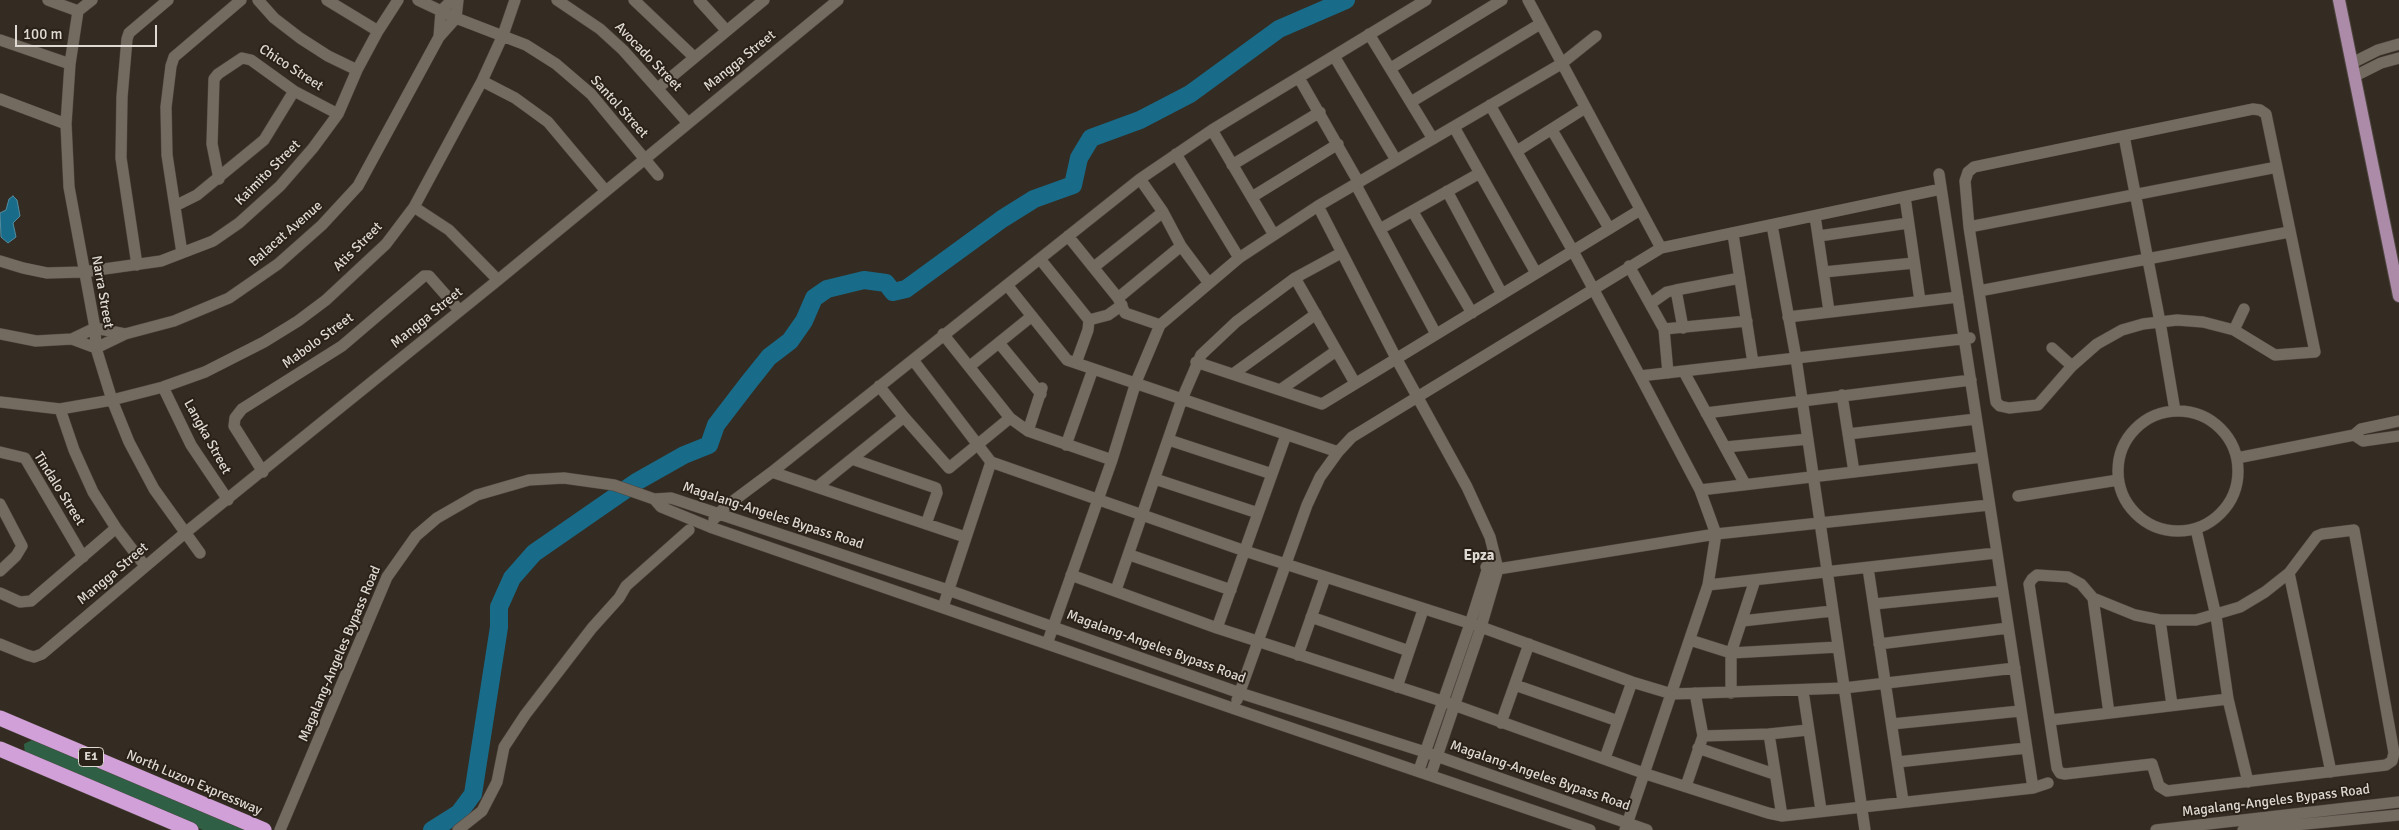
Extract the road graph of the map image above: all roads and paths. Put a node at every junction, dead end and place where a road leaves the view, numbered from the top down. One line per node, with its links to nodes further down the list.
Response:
1 (48, 0): 21 (street)
2 (92, 0): 21 (street)
3 (168, 0): 105 (street)
4 (241, 0): 78 (street)
5 (258, 0): 40 (street)
6 (326, 0): 26 (street)
7 (398, 0): 26 (street, Kaimito Street)
8 (418, 0): 22 (street, Santol Street)
9 (452, 0): 22 (street)
10 (458, 0): 23 (street)
11 (515, 0): 28 (street, Atis Street)
12 (559, 0): 44 (street, Avocado Street)
13 (634, 0): 34 (street)
14 (699, 0): 25 (street)
15 (838, 0): 52 (street, Mangga Street)
16 (1426, 0): 27 (street)
17 (1502, 0): 39 (street)
18 (1528, 0): 24 (street)
19 (2338, 0): 36 (main road)
20 (756, 2): 25 (street)
21 (78, 11): 37 (street, Narra Street)
22 (441, 11): 23 (street, Santol Street); 30 (street, Balacat Avenue)
23 (456, 18): 28 (street, Santol Street); 30 (street, Balacat Avenue)
24 (1540, 24): 38 (street); 47 (street)
25 (726, 30): 34 (street)
26 (378, 31): 40 (street, Kaimito Street)
27 (1369, 34): 33 (street); 39 (street)
28 (503, 35): 43 (street, Atis Street); 62 (street, Santol Street)
29 (1596, 36): 38 (street)
30 (439, 37): 141 (street, Balacat Avenue)
31 (0, 40): 37 (street)
32 (2399, 44): 36 (street)
33 (1334, 56): 42 (street); 63 (street)
34 (694, 58): 44 (street)
35 (2399, 58): 41 (street)
36 (2352, 63): 41 (main road)
37 (70, 64): 53 (street, Narra Street)
38 (1561, 64): 48 (street); 49 (street)
39 (1391, 68): 47 (street)
40 (357, 70): 51 (street, Kaimito Street)
41 (2355, 76): 120 (main road)
42 (1299, 78): 50 (street); 55 (street)
43 (482, 81): 73 (street); 80 (street, Atis Street)
44 (658, 88): 52 (street, Avocado Street)
45 (294, 90): 51 (street, Chico Street); 69 (street); 69 (street, Chico Street)
46 (0, 99): 53 (street)
47 (1411, 102): 58 (street)
48 (1490, 105): 54 (street); 60 (street)
49 (1585, 108): 56 (street); 81 (street)
50 (1320, 112): 59 (street); 64 (street)
51 (338, 114): 98 (street, Kaimito Street)
52 (688, 123): 62 (street, Mangga Street)
53 (66, 124): 108 (street, Narra Street)
54 (1454, 126): 58 (street); 66 (street)
55 (1212, 130): 61 (street); 64 (street)
56 (1552, 130): 60 (street); 88 (street)
57 (2124, 136): 65 (street); 75 (street); 87 (street)
58 (1433, 139): 63 (street)
59 (1338, 144): 71 (street); 76 (street)
60 (1517, 151): 97 (street)
61 (1176, 154): 70 (street); 101 (street)
62 (645, 158): 68 (street, Santol Street); 73 (street, Mangga Street)
63 (1396, 160): 71 (street)
64 (1232, 164): 76 (street)
65 (2277, 166): 75 (street); 90 (street)
66 (1480, 172): 74 (street); 109 (street)
67 (1939, 174): 72 (street)
68 (658, 175)
69 (219, 179): 78 (street)
70 (1140, 179): 82 (street); 93 (street)
71 (1357, 184): 79 (street); 89 (street)
72 (1941, 189): 77 (street); 121 (street)
73 (605, 190): 113 (street, Mangga Street)
74 (1447, 191): 83 (street); 119 (street)
75 (2134, 194): 87 (street); 102 (street)
76 (1252, 197): 92 (street)
77 (1905, 197): 84 (street); 85 (street)
78 (175, 206): 98 (street)
79 (1318, 206): 92 (street); 99 (street)
80 (414, 208): 113 (street); 167 (street, Atis Street)
81 (1640, 210): 88 (street); 96 (street)
82 (1163, 212): 95 (street); 107 (street)
83 (1413, 212): 89 (street); 128 (street)
84 (1815, 216): 86 (street); 94 (street)
85 (1908, 223): 94 (street); 104 (street)
86 (1772, 225): 91 (street); 131 (street)
87 (1969, 227): 118 (street)
88 (1609, 228): 97 (street)
89 (1380, 229): 143 (street)
90 (2289, 232): 102 (street); 139 (street)
91 (1733, 234): 96 (street); 112 (street)
92 (1274, 235): 101 (street)
93 (1068, 236): 100 (street); 107 (street)
94 (1819, 236): 110 (street)
95 (1181, 246): 114 (street); 123 (street)
96 (1661, 248): 106 (street)
97 (1574, 251): 109 (street); 116 (street)
98 (182, 253): 105 (street, Kaimito Street)
99 (1341, 253): 111 (street); 150 (street)
100 (1040, 258): 115 (street); 132 (street)
101 (1239, 258): 114 (street)
102 (2147, 258): 118 (street); 134 (street)
103 (0, 261): 108 (street, Kaimito Street)
104 (1914, 263): 110 (street); 122 (street)
105 (137, 265): 108 (street, Kaimito Street)
106 (1629, 266): 116 (street); 124 (street)
107 (1094, 268): 123 (street)
108 (83, 272): 136 (street, Narra Street)
109 (1536, 272): 119 (street)
110 (1824, 272): 127 (street)
111 (1295, 278): 129 (street); 153 (street)
112 (1740, 278): 117 (street); 133 (street)
113 (498, 280): 126 (street, Mangga Street)
114 (1208, 282): 135 (street)
115 (1007, 286): 130 (street); 142 (street)
116 (1593, 288): 162 (street); 170 (street)
117 (1676, 290): 124 (street); 137 (street)
118 (1979, 291): 157 (street)
119 (1502, 294): 128 (street)
120 (2399, 296)
121 (1958, 297): 122 (street); 144 (street)
122 (1920, 301): 127 (street)
123 (1120, 302): 132 (street); 135 (street)
124 (1650, 304): 138 (street)
125 (2244, 308): 139 (street)
126 (459, 310): 199 (street, Mangga Street); 199 (street, Mabolo Street)
127 (1829, 310): 131 (street)
128 (1472, 313): 143 (street)
129 (1316, 314): 149 (street); 161 (street)
130 (1032, 316): 146 (street); 154 (street)
131 (1788, 317): 151 (street)
132 (1089, 320): 154 (street)
133 (1747, 321): 137 (street); 155 (street)
134 (2160, 322): 139 (street); 157 (street); 176 (street)
135 (1160, 325): 164 (street)
136 (95, 328): 141 (street, Balacat Avenue); 145 (street); 147 (street, Narra Street)
137 (1683, 328): 138 (street)
138 (1664, 329): 160 (street)
139 (2234, 330)
140 (0, 334): 145 (street)
141 (125, 334): 147 (street, Balacat Avenue)
142 (944, 334): 152 (street); 156 (street)
143 (1436, 334): 150 (street)
144 (1967, 338): 151 (street); 163 (street)
145 (72, 339): 147 (street)
146 (999, 343): 156 (street); 182 (street)
147 (96, 348): 173 (street, Narra Street)
148 (2052, 348): 157 (street)
149 (1336, 351): 165 (street); 168 (street)
150 (1396, 358): 165 (street); 170 (street)
151 (1796, 358): 155 (street); 172 (street)
152 (913, 360): 166 (street); 189 (street)
153 (1196, 362): 161 (street); 171 (street)
154 (1076, 363): 158 (street)
155 (1753, 363): 159 (street)
156 (970, 366): 179 (street)
157 (2072, 366)
158 (1093, 369): 164 (street); 190 (street)
159 (1684, 372): 160 (street); 177 (street)
160 (1668, 373): 162 (street)
161 (1233, 374): 168 (street)
162 (1640, 376): 208 (street)
163 (1971, 380): 169 (street); 180 (street)
164 (1136, 382): 171 (street); 197 (street)
165 (1354, 384): 168 (street)
166 (879, 386): 178 (street); 200 (street)
167 (163, 387): 173 (street, Atis Street); 212 (street, Langka Street)
168 (1280, 390)
169 (1842, 395): 172 (street); 184 (street)
170 (1416, 397): 193 (street); 229 (street)
171 (1182, 399): 183 (street); 188 (street)
172 (1802, 399): 177 (street); 187 (street)
173 (112, 400): 175 (street, Atis Street); 224 (street, Narra Street)
174 (0, 402): 175 (street, Atis Street)
175 (60, 410): 221 (street)
176 (2175, 411): 195 (street); 205 (street)
177 (1706, 413): 191 (street)
178 (904, 417): 189 (street); 196 (street)
179 (1010, 418): 182 (street); 189 (street)
180 (1976, 419): 184 (street); 194 (street)
181 (2399, 421): 185 (street)
182 (1028, 431): 190 (street)
183 (1286, 434): 193 (street); 202 (street)
184 (1848, 434): 201 (street)
185 (2354, 435): 186 (street); 195 (street)
186 (2399, 436)
187 (1808, 439): 191 (street); 203 (street)
188 (1169, 440): 202 (street); 204 (street)
189 (978, 443): 198 (street)
190 (1066, 445): 197 (street)
191 (1726, 447): 206 (street)
192 (0, 452): 232 (street, Tindalo Street)
193 (1338, 452): 233 (street)
194 (1982, 457): 201 (street); 214 (street)
195 (2237, 458): 222 (street)
196 (852, 459): 207 (street); 219 (street)
197 (1112, 460): 211 (street)
198 (992, 462): 211 (street); 226 (street)
199 (262, 472): 212 (street, Mangga Street)
200 (772, 472): 207 (street); 216 (street)
201 (1854, 472): 203 (street)
202 (1272, 474): 215 (street)
203 (1813, 477): 206 (street); 218 (street)
204 (1155, 479): 215 (street); 217 (street)
205 (2118, 480): 209 (street); 222 (street)
206 (1745, 484): 208 (street)
207 (817, 487): 219 (street)
208 (1700, 490): 225 (street)
209 (2018, 496)
210 (651, 498): 216 (street, Magalang-Angeles Bypass Road); 220 (street, Magalang-Angeles Bypass Road); 323 (street, Magalang-Angeles Bypass Road)
211 (1099, 499): 217 (street); 241 (street)
212 (228, 500): 224 (street, Mangga Street)
213 (0, 504): 238 (street)
214 (1989, 505): 218 (street); 230 (street)
215 (1258, 513): 227 (street)
216 (716, 514): 220 (street); 245 (street, Magalang-Angeles Bypass Road)
217 (1142, 515): 227 (street); 231 (street)
218 (1820, 523): 225 (street); 239 (street)
219 (926, 524): 226 (street)
220 (710, 527): 252 (street, Magalang-Angeles Bypass Road)
221 (116, 528): 232 (street); 234 (street)
222 (2196, 529): 255 (street)
223 (688, 530): 324 (street)
224 (185, 533): 228 (street, Narra Street); 234 (street, Mangga Street)
225 (1716, 534): 237 (street); 244 (street)
226 (965, 537): 245 (street)
227 (1245, 551): 233 (street); 247 (street)
228 (200, 553)
229 (1494, 553): 235 (street); 237 (street)
230 (1996, 553): 236 (street); 248 (street)
231 (1130, 555): 246 (street); 247 (street)
232 (83, 557): 249 (street)
233 (1287, 564): 242 (street); 264 (street)
234 (145, 566): 265 (street, Mangga Street)
235 (1486, 567): 237 (street); 260 (street)
236 (1868, 568): 239 (street); 251 (street)
237 (1498, 569): 260 (street)
238 (0, 571)
239 (1827, 572): 243 (street); 254 (street)
240 (2288, 573): 255 (street); 306 (street); 306 (street)
241 (1071, 575): 246 (street); 259 (street)
242 (1325, 578): 253 (street); 256 (street)
243 (1755, 580): 244 (street); 258 (street)
244 (1708, 585): 263 (street)
245 (948, 590): 252 (street); 259 (street, Magalang-Angeles Bypass Road)
246 (1116, 590): 261 (street)
247 (1231, 590): 261 (street)
248 (2002, 592): 251 (street); 262 (street)
249 (0, 593)
250 (2094, 598): 257 (street); 289 (street); 291 (street)
251 (1874, 604): 268 (street)
252 (943, 607): 266 (street, Magalang-Angeles Bypass Road)
253 (1423, 610): 260 (street); 270 (street)
254 (1832, 611): 258 (street); 269 (street)
255 (2216, 616): 257 (street); 284 (street)
256 (1311, 617): 270 (street); 272 (street)
257 (2160, 620): 286 (street)
258 (1742, 621): 271 (street)
259 (1053, 626): 266 (street); 280 (street, Magalang-Angeles Bypass Road)
260 (1476, 626): 267 (street); 285 (street)
261 (1217, 628): 264 (street)
262 (2008, 628): 268 (street); 273 (street)
263 (1690, 640): 271 (street); 283 (street)
264 (1258, 641): 272 (street); 280 (street)
265 (0, 644)
266 (1047, 644): 287 (street, Magalang-Angeles Bypass Road)
267 (1529, 644): 274 (street); 276 (street)
268 (1880, 644): 275 (street)
269 (1838, 647): 271 (street); 278 (street)
270 (1409, 651): 277 (street)
271 (1731, 653): 282 (street)
272 (1298, 655): 277 (street)
273 (2015, 668): 275 (street); 288 (street)
274 (1632, 682): 283 (street); 292 (street)
275 (1885, 684): 278 (street); 294 (street)
276 (1515, 685): 292 (street); 293 (street)
277 (1397, 687): 285 (street)
278 (1844, 688): 279 (street); 316 (street)
279 (1804, 690): 282 (street); 295 (street)
280 (1240, 693): 287 (street); 301 (street, Magalang-Angeles Bypass Road)
281 (1695, 693): 282 (street); 283 (street); 297 (street)
282 (1731, 693)
283 (1672, 694): 308 (street)
284 (2228, 699): 286 (street); 310 (street)
285 (1449, 704): 293 (street); 301 (street); 302 (street)
286 (2172, 705): 289 (street)
287 (1235, 709): 305 (street, Magalang-Angeles Bypass Road)
288 (2020, 711): 294 (street); 299 (street)
289 (2109, 713): 291 (street)
290 (0, 718): 322 (highway, North Luzon Expressway / E1)
291 (2051, 720): 310 (street)
292 (1618, 721): 303 (street)
293 (1501, 722): 303 (street)
294 (1892, 724): 304 (street)
295 (1808, 730): 296 (street); 317 (street)
296 (1769, 734): 297 (street); 309 (street)
297 (1702, 736): 298 (street)
298 (1698, 748): 309 (street); 312 (street)
299 (2026, 748): 304 (street); 313 (street)
300 (0, 749): 321 (highway, E1)
301 (1426, 752): 302 (street, Magalang-Angeles Bypass Road); 305 (street)
302 (1437, 757): 307 (street); 320 (street, Magalang-Angeles Bypass Road)
303 (1605, 758): 308 (street)
304 (1898, 762): 314 (street)
305 (1419, 770): 307 (street, Magalang-Angeles Bypass Road)
306 (2331, 772): 310 (street)
307 (1430, 774): 325 (street, Magalang-Angeles Bypass Road)
308 (1646, 774): 312 (street); 320 (street)
309 (1774, 774): 319 (street)
310 (2248, 782)
311 (2048, 783): 313 (street)
312 (1686, 786): 319 (street)
313 (2033, 788): 314 (street)
314 (1903, 801): 316 (street)
315 (2399, 802): 328 (street, Magalang-Angeles Bypass Road)
316 (1862, 806): 317 (street); 327 (street)
317 (1822, 810): 319 (street)
318 (2399, 815): 329 (street, Magalang-Angeles Bypass Road)
319 (1782, 816)
320 (1627, 826): 326 (street, Magalang-Angeles Bypass Road)
321 (191, 830)
322 (264, 830)
323 (280, 830)
324 (458, 830)
325 (1590, 830)
326 (1648, 830)
327 (1865, 830)
328 (2156, 830)
329 (2243, 830)

